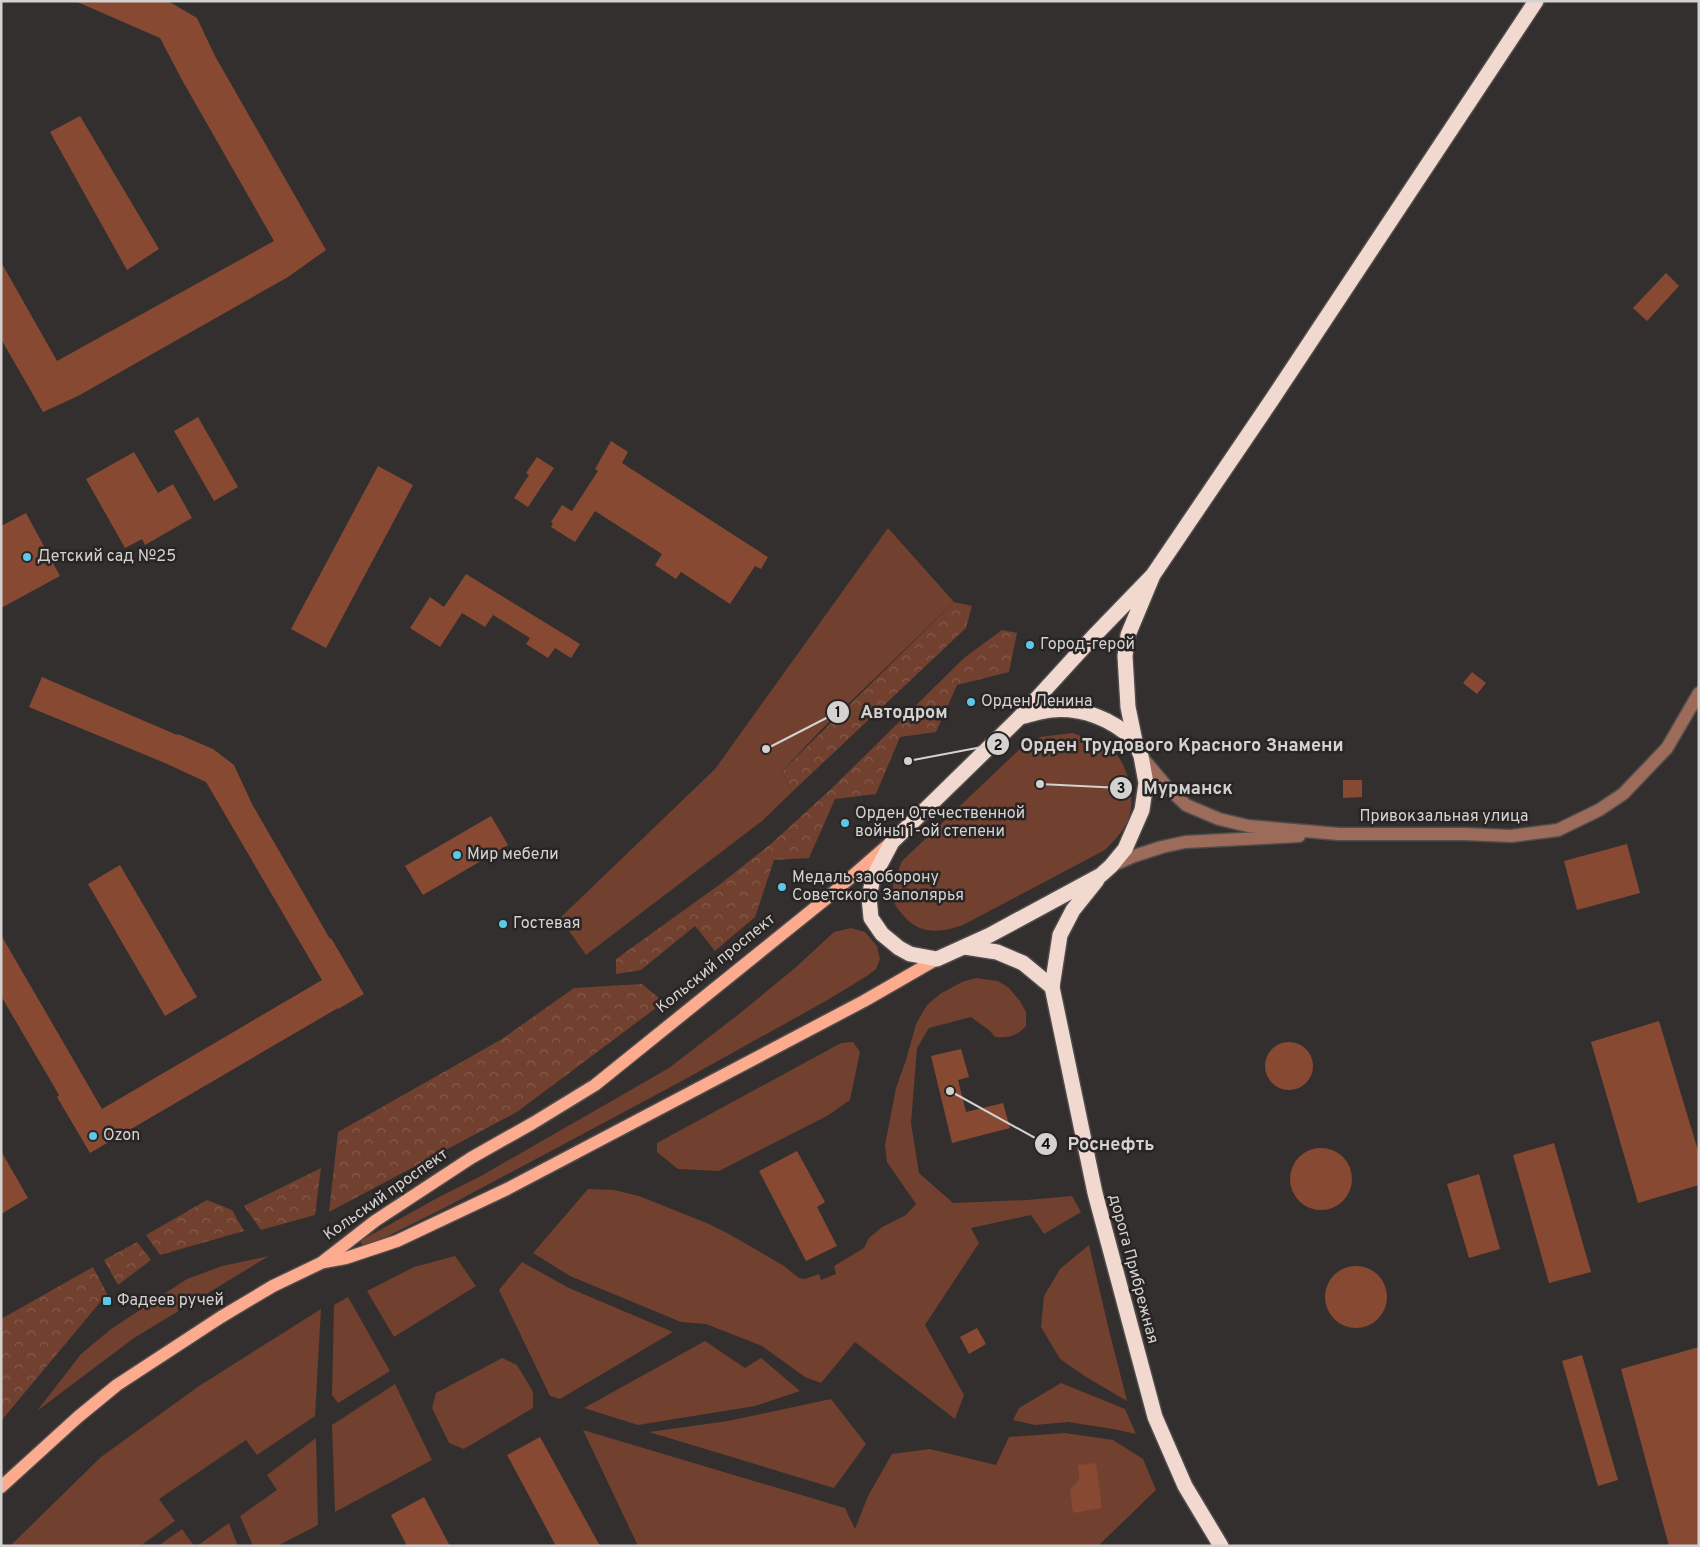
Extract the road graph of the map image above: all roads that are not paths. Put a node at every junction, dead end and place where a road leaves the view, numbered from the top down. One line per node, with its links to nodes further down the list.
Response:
1 (1536, 1): 2 (highway)
2 (1153, 575): 4 (highway, Кольский проспект); 5 (highway)
3 (1699, 693): 7 (street, Привокзальная улица)
4 (1020, 717): 5 (highway); 8 (highway, Кольский проспект)
5 (1135, 741): 6 (highway)
6 (1141, 756): 7 (street); 9 (highway)
7 (1336, 834): 9 (street)
8 (892, 842): 11 (highway); 13 (main road, Кольский проспект)
9 (1106, 870): 10 (highway, Кольский проспект); 12 (highway)
10 (964, 948): 11 (highway, Кольский проспект); 12 (highway)
11 (937, 959): 13 (main road, Кольский проспект)
12 (1052, 987): 15 (highway, дорога Прибрежная)
13 (321, 1263): 14 (main road, Кольский проспект)
14 (1, 1487)
15 (1221, 1546)

